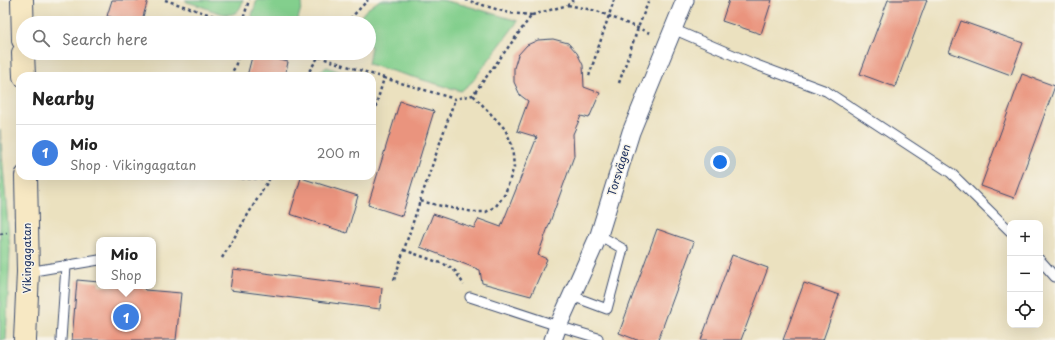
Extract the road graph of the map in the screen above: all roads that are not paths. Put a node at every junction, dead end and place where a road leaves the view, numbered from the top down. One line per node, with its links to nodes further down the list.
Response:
1 (22, 0): 3 (street)
2 (685, 0): 4 (street, Torsvägen)
3 (22, 16)
4 (671, 35): 8 (lane); 9 (street, Torsvägen)
5 (23, 60): 6 (street)
6 (24, 72)
7 (26, 180): 13 (street, Vikingagatan)
8 (1007, 228)
9 (599, 235): 15 (street, Torsvägen); 15 (lane)
10 (96, 261): 12 (lane)
11 (1043, 263): 14 (lane)
12 (66, 266): 13 (lane); 20 (lane)
13 (28, 272): 19 (street, Vikingagatan)
14 (1055, 277)
15 (572, 296): 17 (street, Torsvägen)
16 (470, 297): 17 (lane)
17 (555, 333): 18 (lane)
18 (598, 338)
19 (25, 340)
20 (62, 340)

